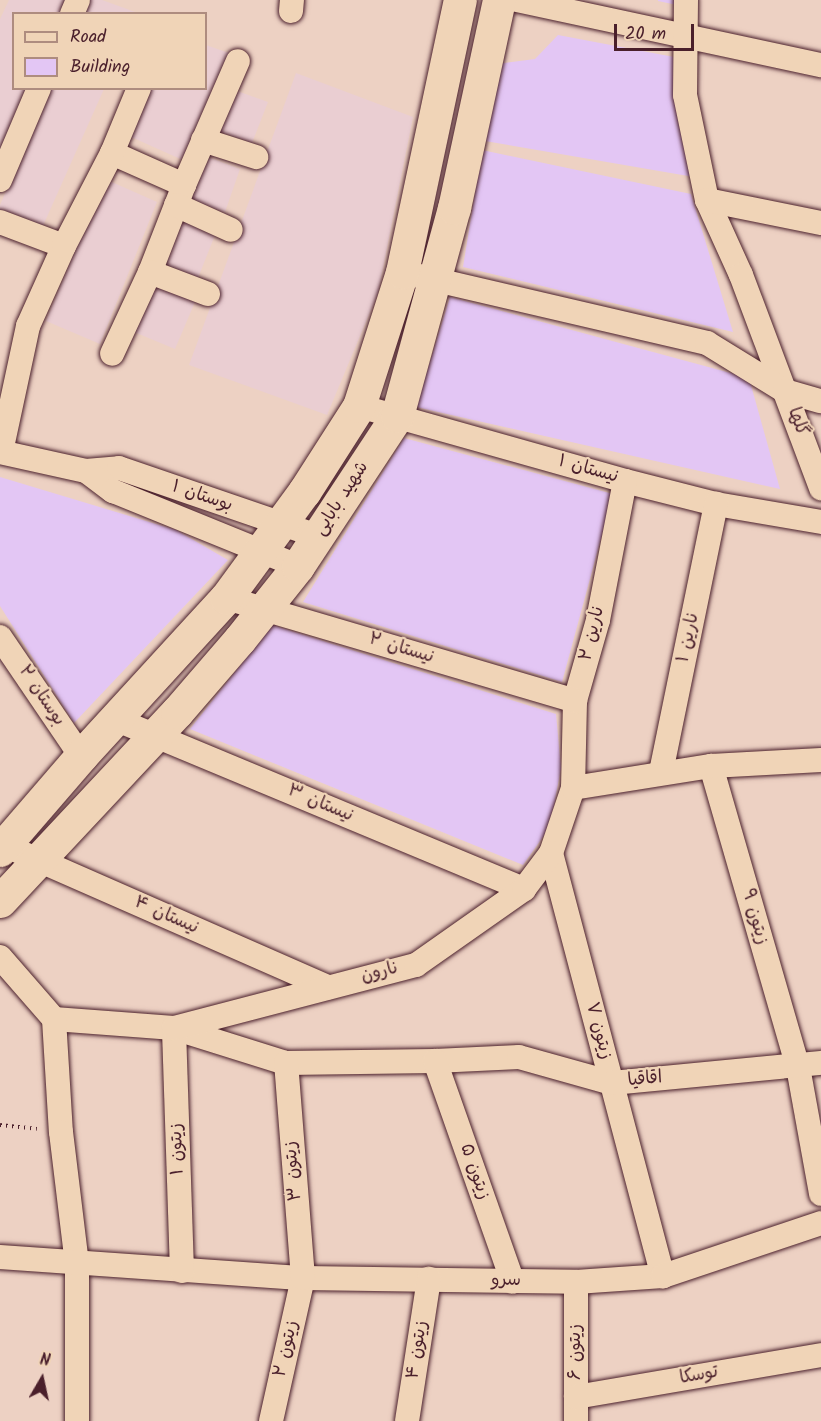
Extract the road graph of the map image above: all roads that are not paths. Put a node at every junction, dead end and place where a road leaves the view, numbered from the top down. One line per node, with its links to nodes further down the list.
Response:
1 (460, 0): 21 (main road, شهید بابایی)
2 (499, 0): 22 (main road, شهید بابایی)
3 (517, 0): 5 (street)
4 (686, 0): 5 (street, گلها)
5 (684, 36): 7 (street); 15 (street, گلها)
6 (238, 61): 10 (street)
7 (821, 65)
8 (38, 90): 13 (street)
9 (138, 90): 11 (street)
10 (203, 140): 12 (street); 14 (street)
11 (112, 153): 14 (street); 19 (street)
12 (256, 157)
13 (0, 180)
14 (180, 195): 18 (street); 20 (street)
15 (707, 200): 17 (street); 25 (street, گلها)
16 (0, 222): 19 (street)
17 (821, 223)
18 (231, 230)
19 (64, 246): 29 (street)
20 (150, 272): 23 (street); 24 (street)
21 (402, 272): 22 (street); 27 (main road, شهید بابایی)
22 (436, 280): 25 (street); 28 (main road, شهید بابایی)
23 (208, 294)
24 (112, 354)
25 (786, 391): 26 (street); 32 (street, گلها)
26 (821, 401)
27 (359, 405): 28 (street, نیستان ۱); 35 (main road, شهید بابایی)
28 (397, 416): 31 (street, نیستان ۱); 36 (main road, شهید بابایی)
29 (1, 452): 30 (street, بوستان ۱)
30 (86, 471): 35 (street, بوستان ۱); 37 (street, بوستان ۱)
31 (625, 481): 33 (street, نیستان ۱); 42 (street, نارین ۲)
32 (821, 488)
33 (716, 504): 34 (street, نیستان ۱); 48 (street, نارین ۱)
34 (821, 522)
35 (281, 524): 36 (street, بوستان ۱); 37 (main road, شهید بابایی)
36 (318, 536): 38 (main road, شهید بابایی)
37 (261, 553): 38 (street, بوستان ۱); 39 (main road, شهید بابایی)
38 (298, 566): 40 (main road, شهید بابایی)
39 (226, 598): 40 (street, نیستان ۲); 43 (main road, شهید بابایی)
40 (264, 609): 42 (street, نیستان ۲); 44 (main road, شهید بابایی)
41 (0, 637): 45 (street, بوستان ۲)
42 (575, 701): 49 (street, نارین ۲)
43 (115, 719): 44 (street, نیستان ۳); 45 (main road, شهید بابایی)
44 (156, 735): 52 (main road, شهید بابایی); 53 (street, نیستان ۳)
45 (81, 756): 50 (main road, شهید بابایی)
46 (821, 760): 47 (street)
47 (711, 766): 48 (street); 61 (street, زیتون ۹)
48 (661, 772): 49 (street)
49 (573, 788): 51 (street)
50 (2, 848): 52 (street, نیستان ۴)
51 (551, 853): 53 (street, نارون); 62 (street, زیتون ۷)
52 (36, 859): 54 (main road, شهید بابایی); 56 (street, نیستان ۴)
53 (524, 889): 56 (street, نارون)
54 (0, 901)
55 (0, 957): 57 (street)
56 (328, 987): 58 (street, نارون)
57 (54, 1019): 58 (street); 66 (street)
58 (174, 1028): 60 (street, اقاقیا); 67 (street, زیتون ۱)
59 (435, 1061): 60 (street, اقاقیا); 62 (street, اقاقیا); 71 (street, زیتون ۵)
60 (286, 1063): 69 (street, زیتون ۳)
61 (810, 1065): 62 (street, اقاقیا); 63 (street)
62 (612, 1083): 68 (street, زیتون ۷)
63 (821, 1194)
64 (821, 1223): 68 (street, سرو)
65 (0, 1257): 66 (street, سرو)
66 (77, 1264): 67 (street, سرو); 75 (street)
67 (182, 1271): 69 (street, سرو)
68 (663, 1276): 72 (street, سرو)
69 (303, 1278): 70 (street, سرو); 76 (street, زیتون ۲)
70 (429, 1279): 71 (street, سرو); 77 (street, زیتون ۴)
71 (513, 1282): 72 (street, سرو)
72 (576, 1282): 74 (street, زیتون ۶)
73 (821, 1355): 74 (street, توسکا)
74 (576, 1397): 78 (street, زیتون ۶)
75 (77, 1421)
76 (271, 1421)
77 (407, 1421)
78 (576, 1421)

